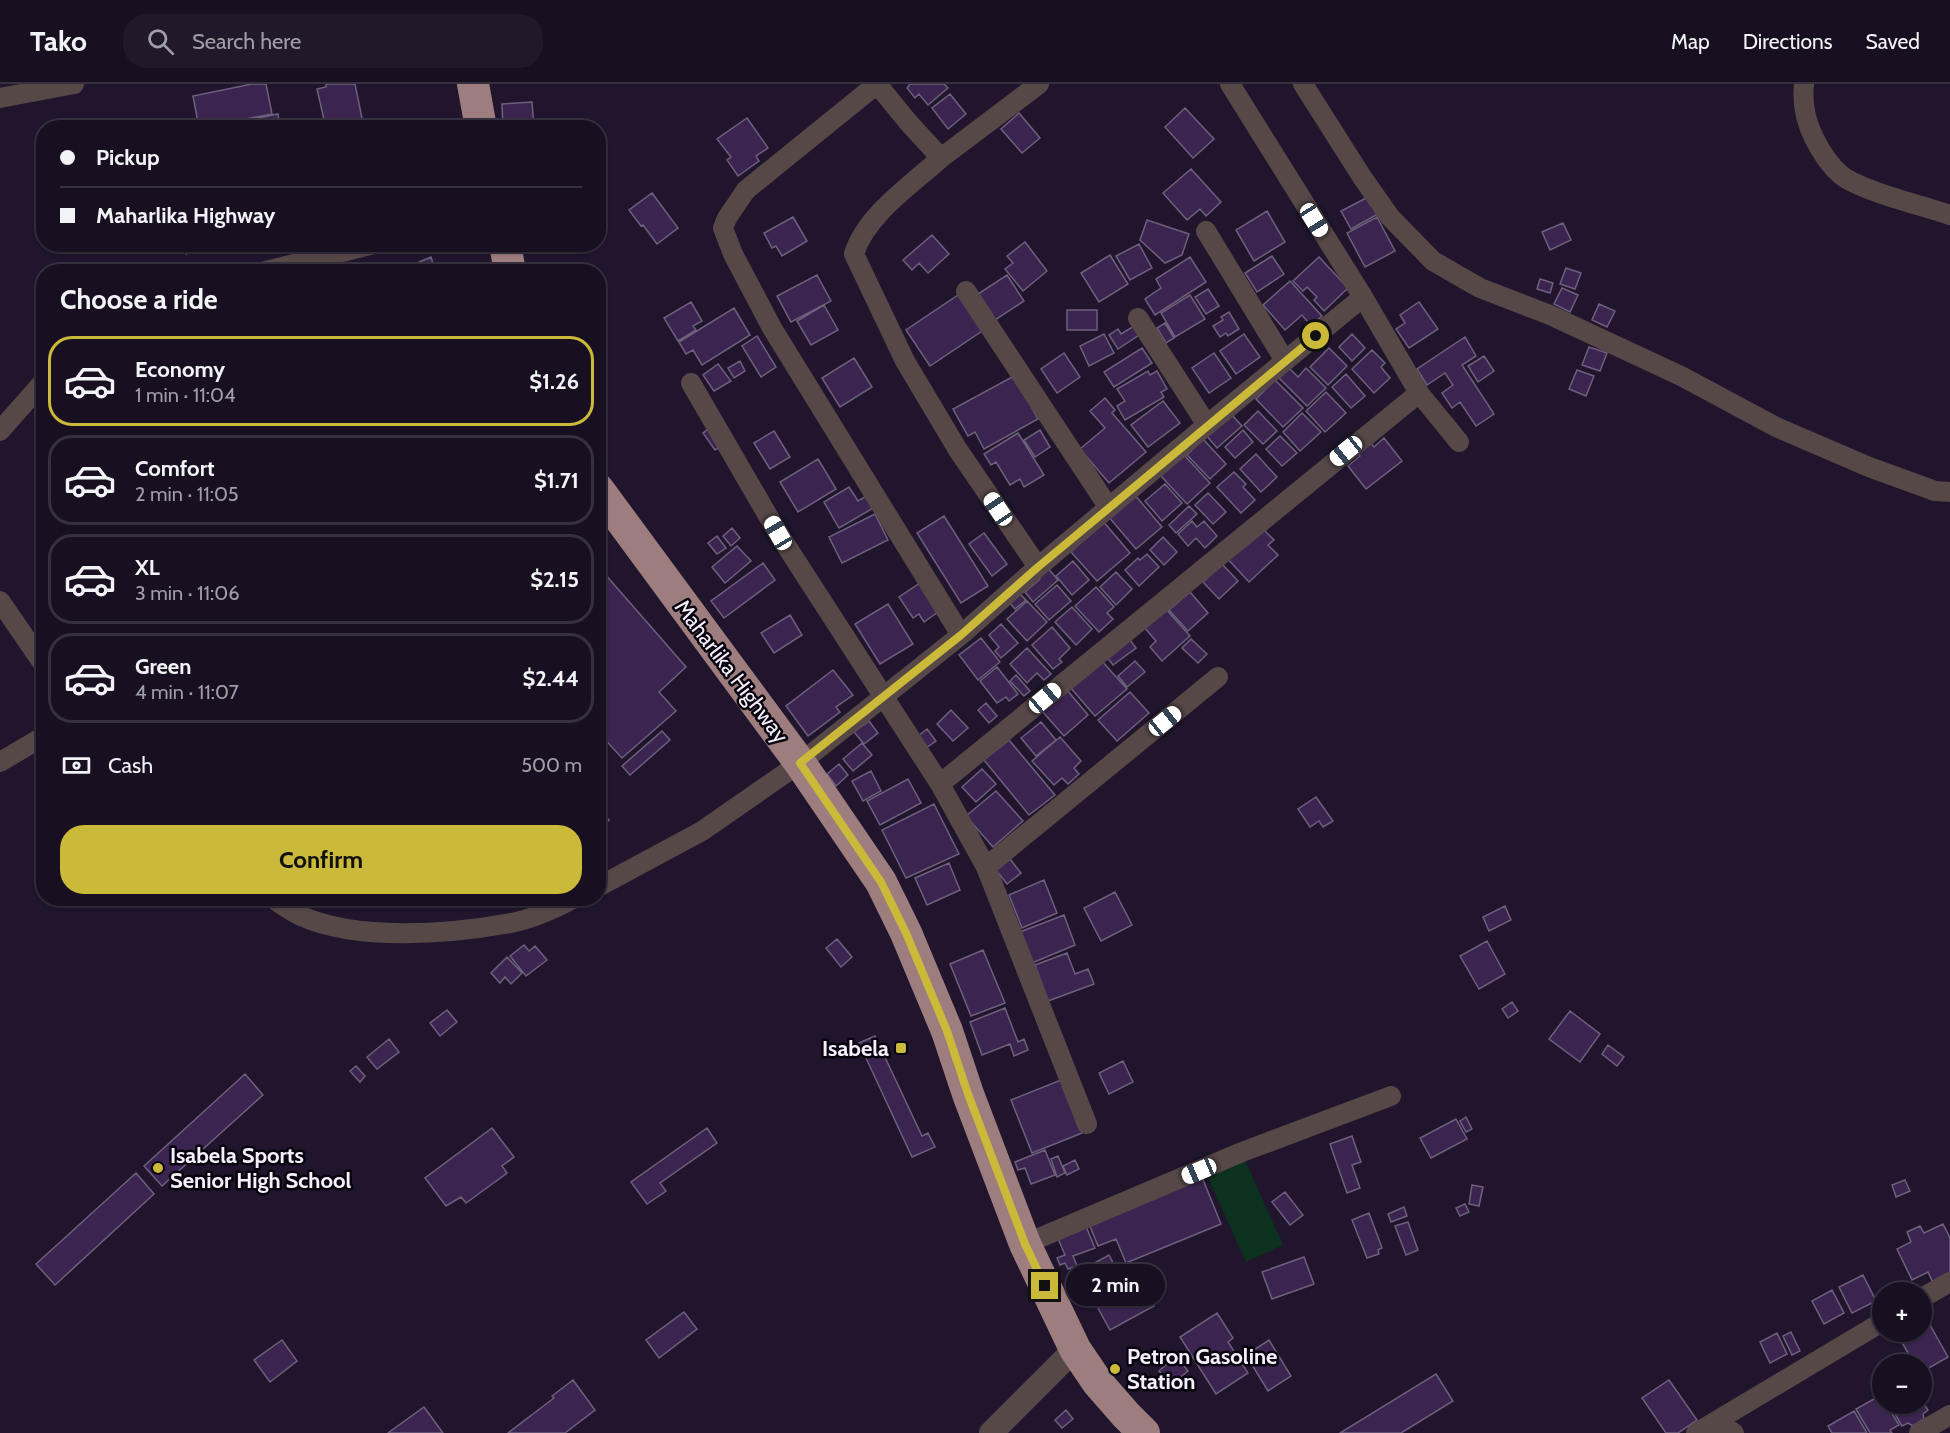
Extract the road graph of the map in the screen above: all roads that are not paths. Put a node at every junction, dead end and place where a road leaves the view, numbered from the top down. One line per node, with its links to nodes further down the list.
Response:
1 (74, 84): 8 (street)
2 (472, 84): 9 (highway)
3 (877, 84): 10 (street); 30 (street)
4 (1039, 84): 10 (street)
5 (1230, 84): 16 (street)
6 (1303, 84): 25 (street)
7 (1804, 84): 11 (street)
8 (0, 98)
9 (479, 120)
10 (941, 158): 28 (street)
11 (1950, 215)
12 (1206, 231): 18 (street)
13 (342, 252): 14 (street)
14 (294, 264)
15 (966, 291): 27 (street)
16 (1363, 297): 18 (street); 21 (street)
17 (1138, 318): 22 (street)
18 (1285, 361): 22 (street)
19 (691, 383): 33 (street)
20 (36, 390): 23 (street)
21 (1419, 393): 24 (street); 37 (street)
22 (1207, 425): 27 (street)
23 (0, 431)
24 (1460, 442)
25 (1950, 492)
26 (606, 500): 36 (highway, Maharlika Highway)
27 (1109, 508): 28 (street)
28 (1038, 567): 30 (street)
29 (0, 600): 31 (street)
30 (961, 635): 33 (street)
31 (36, 653)
32 (1218, 677): 38 (street)
33 (884, 698): 36 (street); 37 (street)
34 (36, 741): 35 (street)
35 (0, 762)
36 (800, 763): 39 (street); 44 (highway, Maharlika Highway)
37 (940, 784): 38 (street)
38 (986, 867): 43 (street)
39 (606, 883)
40 (285, 906): 41 (street)
41 (555, 906)
42 (1391, 1096): 44 (street)
43 (1087, 1124)
44 (1025, 1244): 48 (highway, Maharlika Highway)
45 (1950, 1282): 46 (street)
46 (1932, 1292)
47 (1872, 1328): 50 (street)
48 (1075, 1349): 51 (street); 52 (highway, Maharlika Highway)
49 (1950, 1415): 55 (street)
50 (1717, 1422): 53 (street); 54 (street)
51 (991, 1433)
52 (1144, 1433)
53 (1696, 1433)
54 (1734, 1433)
55 (1919, 1433)

